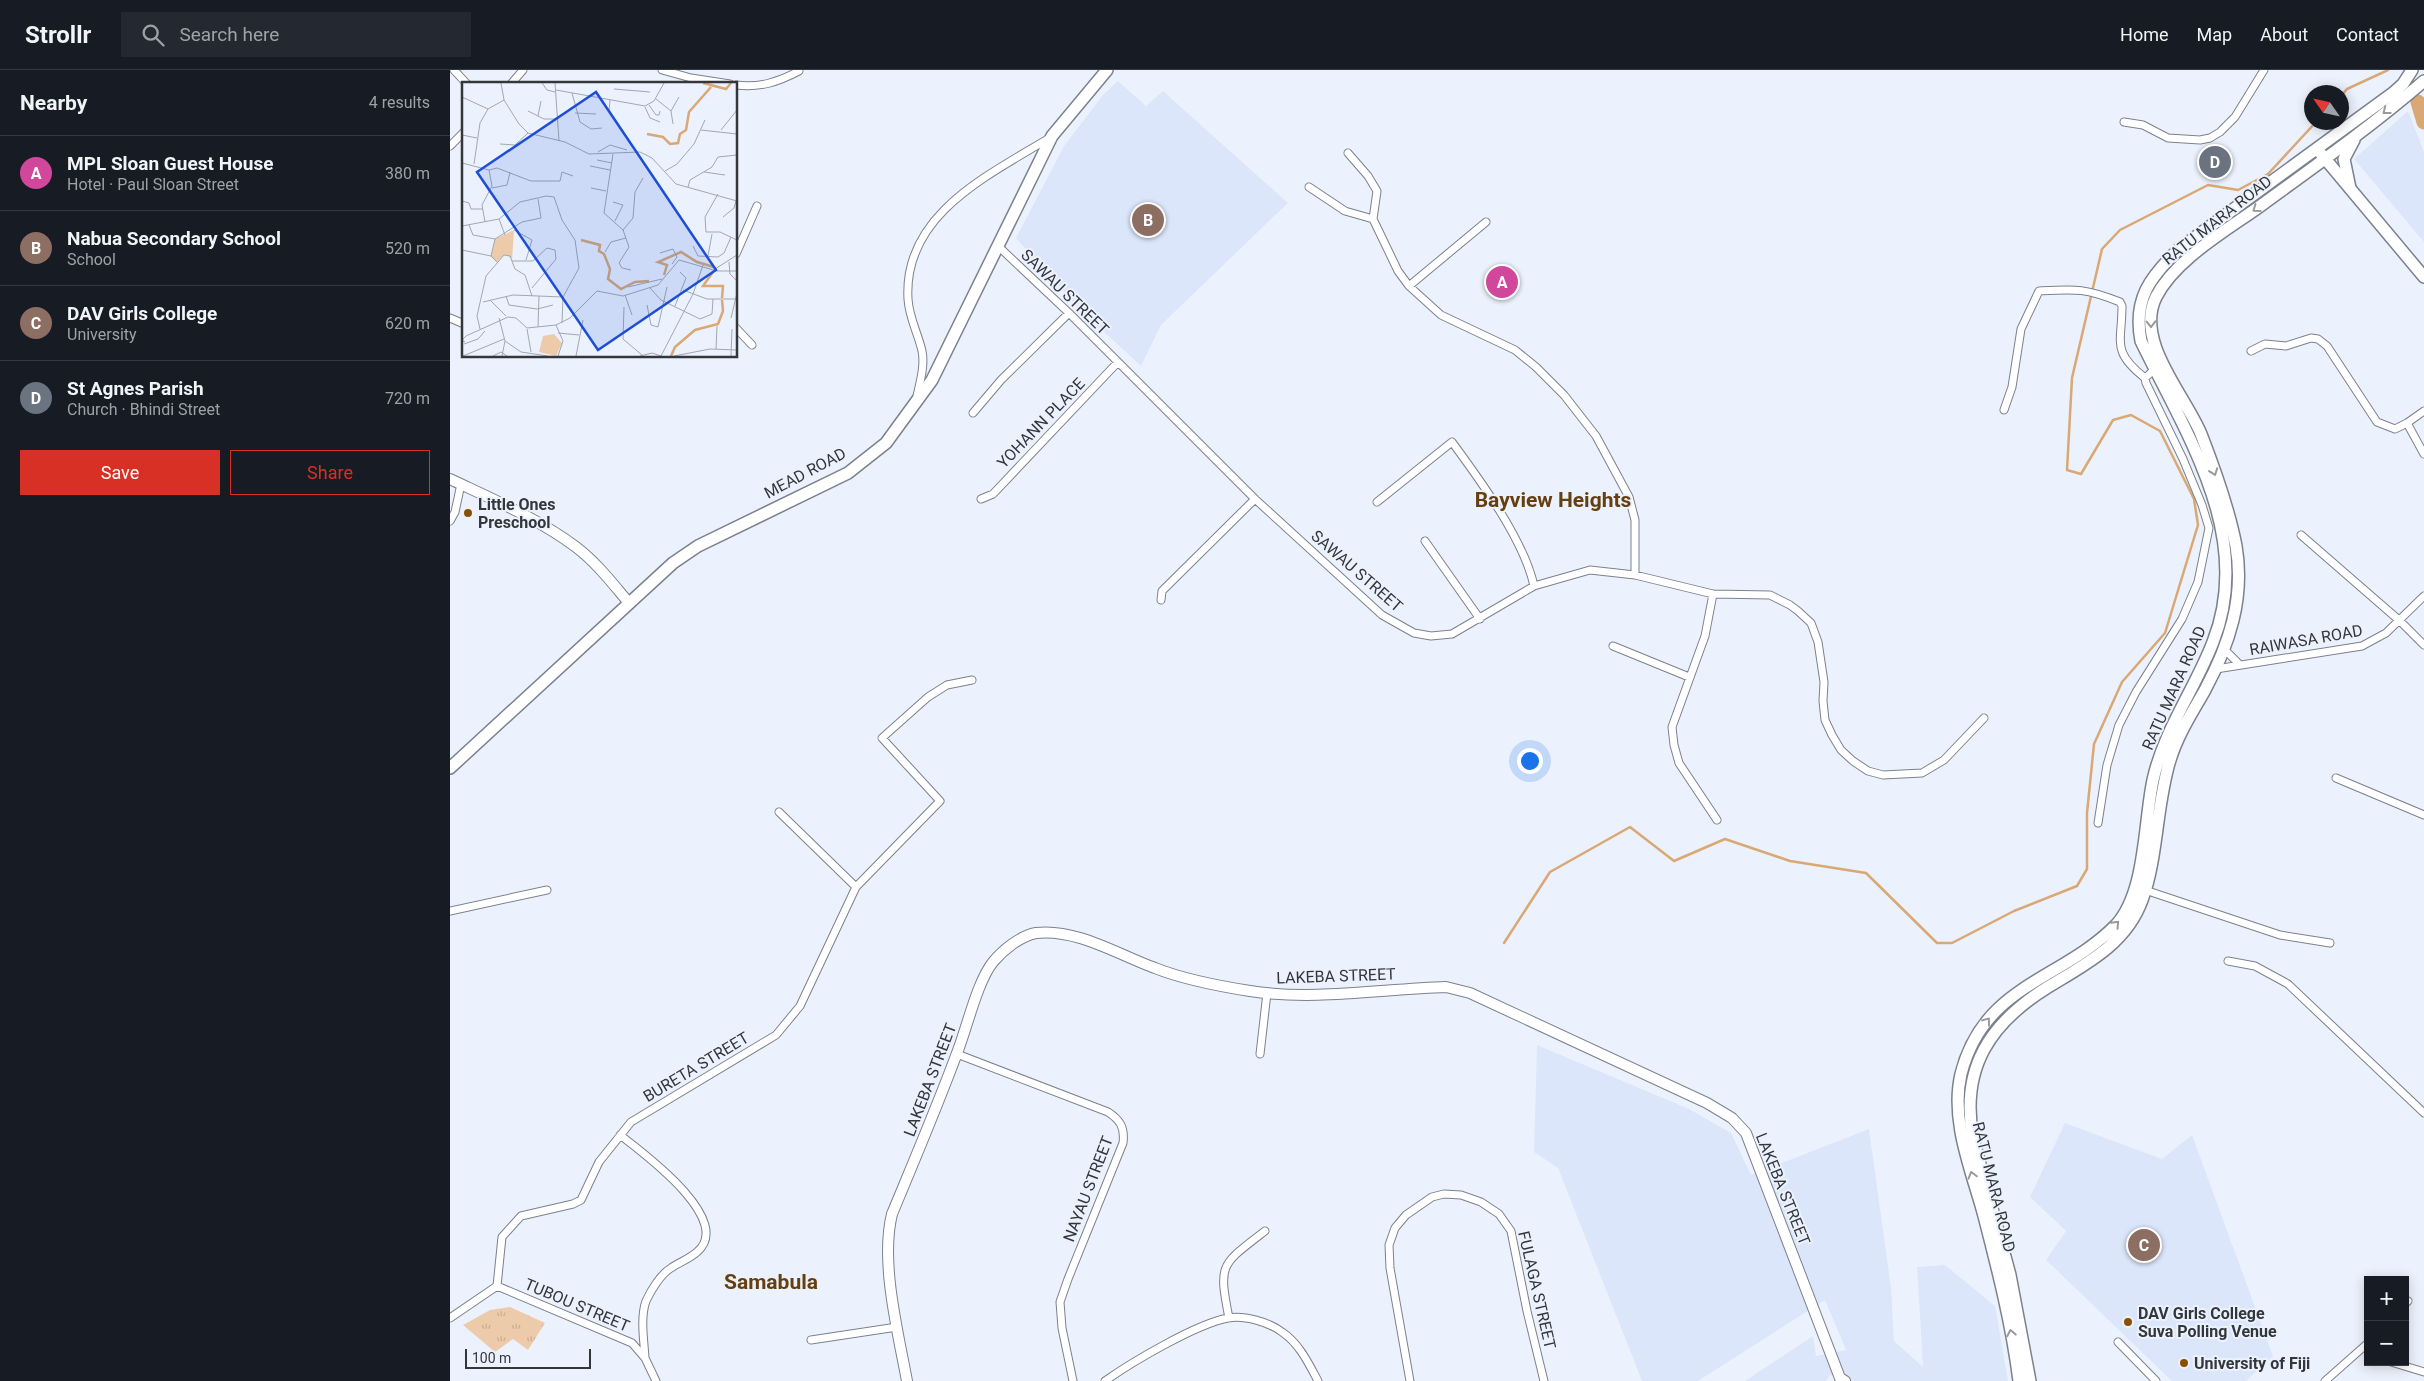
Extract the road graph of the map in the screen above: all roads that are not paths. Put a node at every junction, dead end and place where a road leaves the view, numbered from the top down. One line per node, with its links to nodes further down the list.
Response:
1 (454, 70): 9 (street)
2 (523, 70): 10 (street)
3 (662, 70): 11 (street)
4 (1108, 70): 16 (main road, MEAD ROAD)
5 (2264, 70): 13 (street)
6 (2412, 70): 18 (main road, RATU MARA ROAD)
7 (799, 71): 12 (street)
8 (2424, 81): 15 (main road, RATU MARA ROAD, one-way to 15)
9 (465, 82)
10 (513, 82)
11 (717, 82)
12 (738, 85)
13 (2124, 122)
14 (462, 134): 17 (street)
15 (2357, 134): 20 (main road, RATU MARA ROAD); 22 (main road)
16 (1052, 136): 26 (main road, MEAD ROAD); 39 (street)
17 (450, 146)
18 (2317, 148): 20 (main road); 37 (main road, RATU MARA ROAD)
19 (1348, 153): 24 (street)
20 (2326, 158): 22 (main road); 63 (main road, RATU MARA ROAD, one-way to 63)
21 (1310, 187): 24 (street)
22 (2350, 188): 28 (main road)
23 (757, 206): 27 (street)
24 (1372, 219): 29 (street)
25 (1486, 222): 29 (street)
26 (998, 246): 30 (street, SAWAU STREET); 39 (main road, MEAD ROAD)
27 (738, 249)
28 (2424, 277)
29 (1409, 286): 53 (street)
30 (1069, 313): 36 (street, SAWAU STREET); 42 (street)
31 (450, 318): 32 (street)
32 (462, 323)
33 (738, 330): 34 (street)
34 (752, 345)
35 (2251, 351): 43 (street)
36 (1118, 362): 47 (street, YOHANN PLACE); 48 (street, SAWAU STREET)
37 (2155, 369): 38 (street); 105 (main road, RATU MARA ROAD, one-way to 37)
38 (2145, 378): 40 (street); 74 (street)
39 (917, 402): 58 (main road, MEAD ROAD)
40 (2004, 410)
41 (2424, 411): 43 (street)
42 (973, 413)
43 (2407, 423): 44 (street)
44 (2424, 454)
45 (450, 479): 46 (main road)
46 (461, 484): 50 (street); 58 (main road)
47 (981, 499)
48 (1255, 499): 57 (street); 59 (street, SAWAU STREET)
49 (1377, 502): 54 (street)
50 (450, 521)
51 (2301, 535): 60 (street)
52 (1425, 541): 59 (street)
53 (1635, 575): 54 (street, SAWAU STREET); 55 (street, SAWAU STREET)
54 (1534, 586): 59 (street, SAWAU STREET)
55 (1713, 594): 66 (street); 68 (street, SAWAU STREET)
56 (2424, 596): 60 (street, RAIWASA ROAD)
57 (1161, 600)
58 (630, 603): 69 (main road, MEAD ROAD)
59 (1480, 618)
60 (2400, 621): 61 (street); 64 (street, RAIWASA ROAD)
61 (2424, 645)
62 (1613, 646): 66 (street)
63 (2224, 650): 64 (street); 65 (main road, RATU MARA ROAD)
64 (2240, 665): 65 (street, RAIWASA ROAD)
65 (2216, 669): 77 (main road, RATU MARA ROAD)
66 (1689, 678): 73 (street)
67 (972, 680): 75 (street, BURETA STREET)
68 (1984, 718)
69 (450, 768)
70 (2336, 778): 72 (street)
71 (779, 812): 75 (street)
72 (2424, 815)
73 (1717, 820)
74 (2098, 823)
75 (856, 887): 85 (street, BURETA STREET)
76 (547, 890): 78 (street)
77 (2145, 890): 79 (street); 106 (main road, RATU MARA ROAD)
78 (450, 911)
79 (2330, 943)
80 (2228, 961): 84 (street)
81 (1267, 993): 82 (main road, LAKEBA STREET); 83 (street); 97 (main road, LAKEBA STREET)
82 (957, 1054): 90 (main road, LAKEBA STREET); 100 (street, NAYAU STREET)
83 (1260, 1054)
84 (2424, 1113)
85 (620, 1135): 87 (street, BURETA STREET); 94 (street)
86 (1265, 1232): 89 (street)
87 (497, 1286): 88 (street); 94 (street, TUBOU STREET)
88 (450, 1318)
89 (1229, 1318): 101 (street); 102 (street)
90 (897, 1327): 91 (street); 99 (main road, LAKEBA STREET)
91 (811, 1340)
92 (2118, 1342): 107 (street)
93 (2364, 1347): 108 (street)
94 (645, 1358): 98 (street, TUBOU STREET)
95 (2404, 1366): 96 (street)
96 (2424, 1372)
97 (1841, 1380)
98 (656, 1381)
99 (907, 1381)
100 (1073, 1381)
101 (1105, 1381)
102 (1318, 1381)
103 (1410, 1381): 104 (street, FULAGA STREET)
104 (1544, 1381)
105 (2018, 1381)
106 (2030, 1381)
107 (2156, 1381)
108 (2325, 1381)

